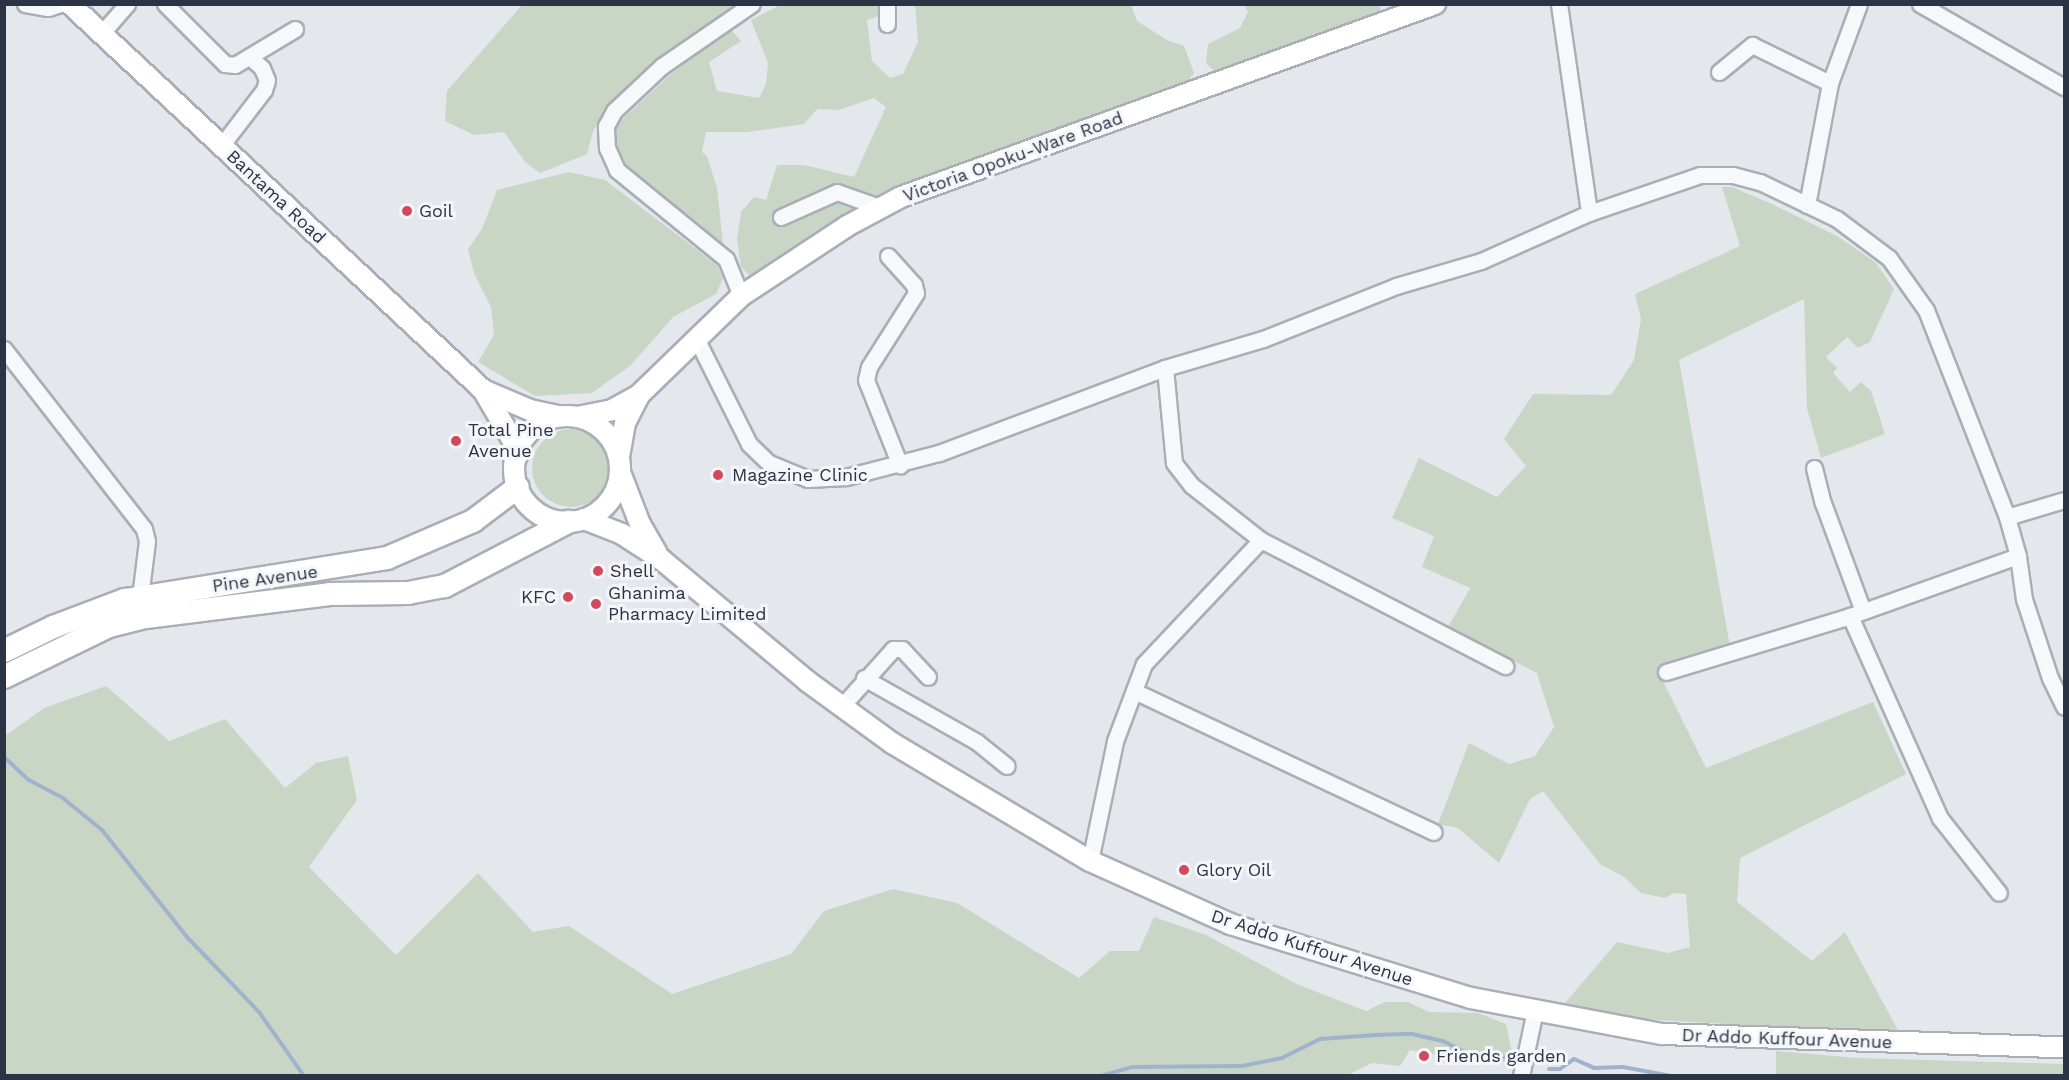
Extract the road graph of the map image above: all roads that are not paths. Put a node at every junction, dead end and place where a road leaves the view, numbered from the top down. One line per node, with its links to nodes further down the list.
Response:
1 (25, 4): 2 (street)
2 (60, 4)
3 (70, 4): 15 (main road, Bantama Road)
4 (127, 4): 15 (street)
5 (165, 4): 16 (street)
6 (752, 4): 26 (street)
7 (887, 4): 13 (street)
8 (1435, 4): 12 (main road, Victoria Opoku-Ware Road)
9 (1559, 4): 23 (street)
10 (1859, 4): 18 (street)
11 (1920, 4): 19 (street)
12 (1394, 11): 22 (main road, Victoria Opoku-Ware Road)
13 (887, 24)
14 (296, 29): 16 (street)
15 (101, 34): 20 (main road, Bantama Road)
16 (251, 57): 20 (street)
17 (1719, 72): 18 (street)
18 (1830, 84): 21 (street)
19 (2064, 87)
20 (221, 146): 30 (main road, Bantama Road)
21 (1807, 205): 23 (street); 39 (street)
22 (882, 207): 24 (street); 26 (main road, Victoria Opoku-Ware Road)
23 (1589, 213): 29 (street)
24 (782, 217)
25 (888, 256): 35 (street)
26 (741, 296): 27 (main road, Victoria Opoku-Ware Road)
27 (697, 340): 31 (main road, Victoria Opoku-Ware Road); 35 (street)
28 (4, 349): 44 (street)
29 (1165, 368): 35 (street); 41 (street)
30 (483, 390): 32 (main road); 33 (main road)
31 (639, 395): 32 (main road); 34 (main road)
32 (569, 417): 33 (main road); 34 (main road)
33 (517, 456): 37 (main road)
34 (619, 465): 40 (main road); 43 (main road)
35 (900, 465)
36 (1814, 468): 45 (street)
37 (518, 487): 40 (main road); 44 (main road, Pine Avenue)
38 (2064, 500): 39 (street)
39 (2007, 517): 42 (street)
40 (576, 521): 43 (main road); 49 (main road)
41 (1261, 540): 47 (street); 52 (street)
42 (2018, 556): 45 (street); 54 (street)
43 (662, 560): 53 (main road, Dr Addo Kuffour Avenue)
44 (140, 597): 46 (main road, Pine Avenue)
45 (1856, 613): 48 (street); 58 (street)
46 (4, 651)
47 (1505, 666)
48 (1666, 672)
49 (4, 677)
50 (928, 677): 51 (street)
51 (864, 678): 53 (street); 55 (street)
52 (1134, 690): 56 (street); 57 (street)
53 (841, 707): 57 (main road, Dr Addo Kuffour Avenue)
54 (2064, 707)
55 (1007, 766)
56 (1433, 831)
57 (1090, 861): 59 (main road, Dr Addo Kuffour Avenue)
58 (1999, 893)
59 (1535, 1010): 60 (main road, Dr Addo Kuffour Avenue); 61 (street)
60 (2064, 1047)
61 (1521, 1076)

